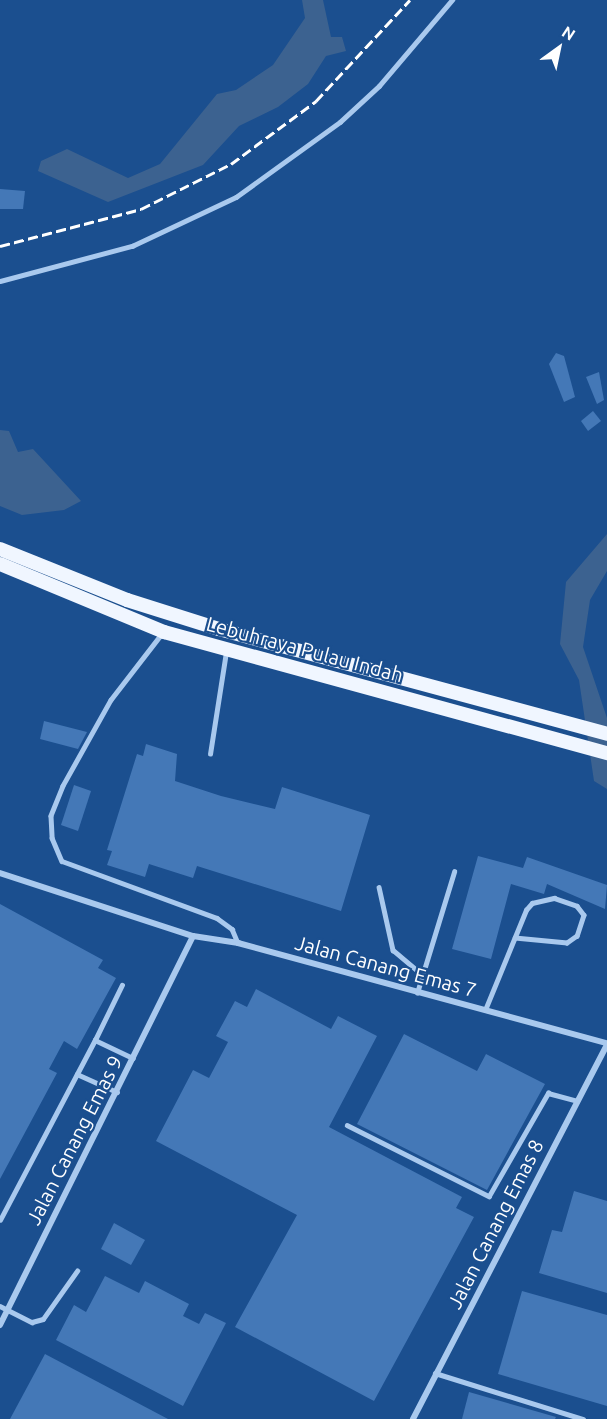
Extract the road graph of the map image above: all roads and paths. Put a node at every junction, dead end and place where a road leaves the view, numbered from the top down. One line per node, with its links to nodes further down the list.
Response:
1 (452, 0): 2 (lane)
2 (0, 280)
3 (0, 549): 7 (main road, Lebuhraya Pulau Indah)
4 (0, 564): 5 (main road, Lebuhraya Pulau Indah)
5 (164, 632): 6 (main road, Lebuhraya Pulau Indah); 15 (lane)
6 (227, 647): 8 (main road, Lebuhraya Pulau Indah); 9 (lane)
7 (607, 734)
8 (607, 753)
9 (210, 754)
10 (454, 872): 16 (lane)
11 (0, 873): 13 (street, Jalan Canang Emas 7)
12 (379, 887): 16 (lane)
13 (192, 936): 15 (street, Jalan Canang Emas 7); 22 (street, Jalan Canang Emas 9)
14 (515, 938): 14 (lane); 19 (lane)
15 (238, 943): 18 (street, Jalan Canang Emas 7)
16 (423, 975): 18 (lane)
17 (122, 985): 20 (lane)
18 (417, 993): 19 (street, Jalan Canang Emas 7)
19 (485, 1010): 21 (street, Jalan Canang Emas 7)
20 (95, 1040): 22 (lane); 23 (lane)
21 (607, 1044): 25 (street, Jalan Canang Emas 8)
22 (133, 1058): 24 (street, Jalan Canang Emas 9)
23 (77, 1074): 24 (lane); 27 (lane)
24 (117, 1092): 30 (street, Jalan Canang Emas 9)
25 (577, 1101): 26 (lane); 32 (street, Jalan Canang Emas 8)
26 (347, 1125)
27 (0, 1220)
28 (77, 1271): 30 (lane)
29 (0, 1306): 30 (lane)
30 (7, 1311): 31 (street, Jalan Canang Emas 9)
31 (0, 1325)
32 (435, 1373): 33 (street, Jalan Canang Emas 8); 34 (lane)
33 (413, 1419)
34 (583, 1419)

